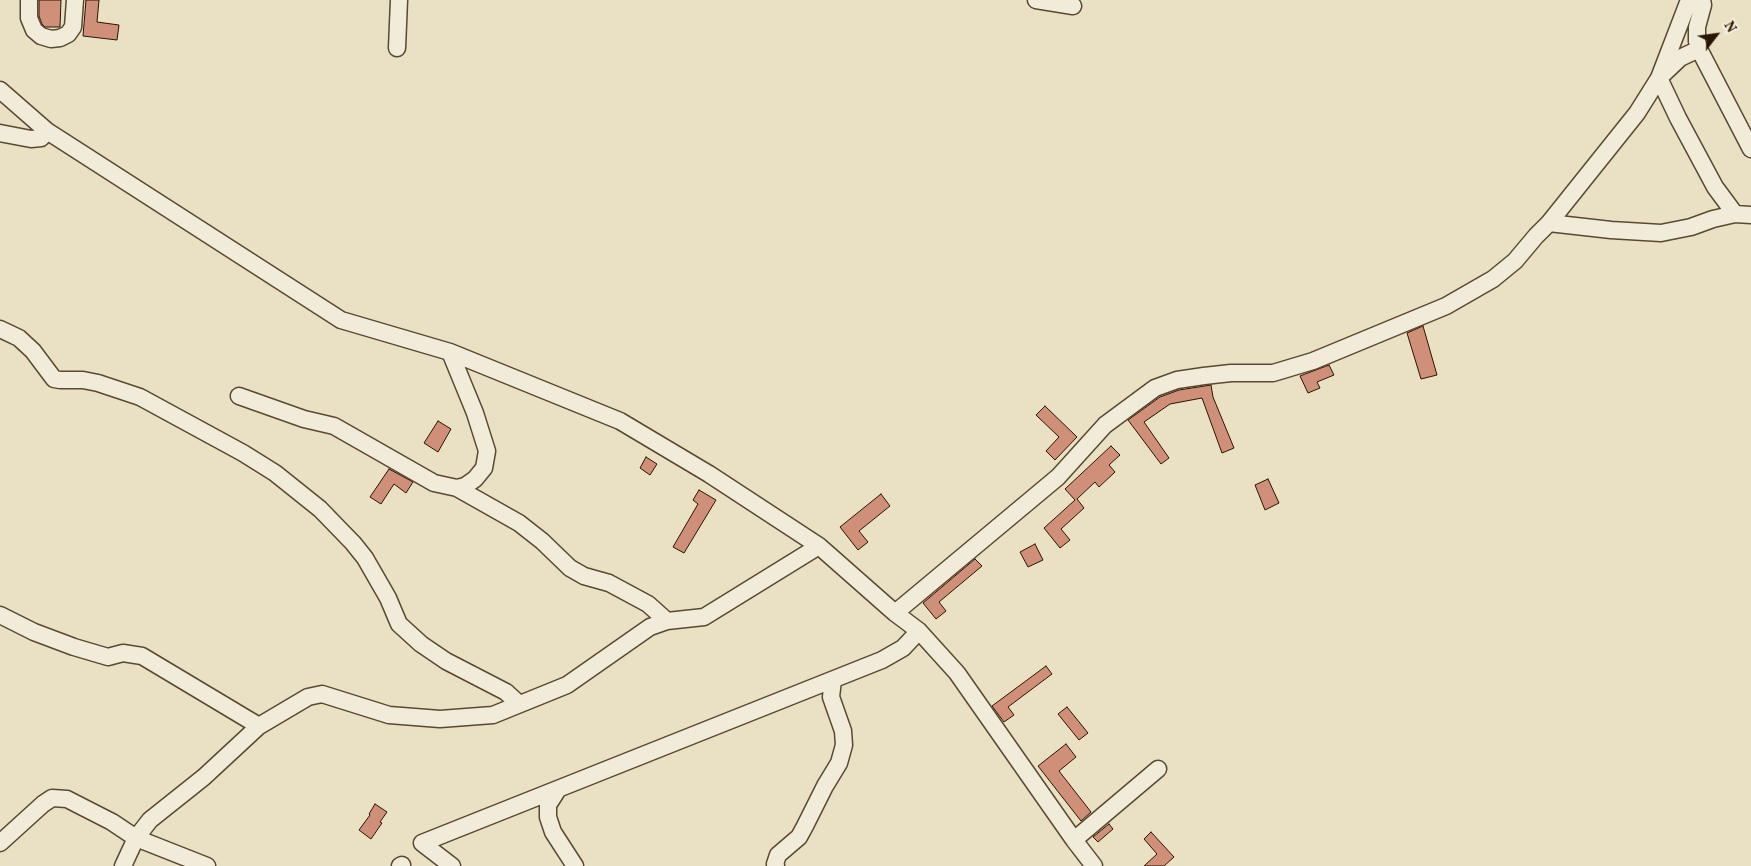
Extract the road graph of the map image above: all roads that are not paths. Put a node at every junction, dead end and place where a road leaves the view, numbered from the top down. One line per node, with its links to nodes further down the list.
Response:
1 (30, 0): 2 (street)
2 (75, 0)
3 (398, 0): 8 (street)
4 (1036, 0): 7 (street)
5 (1689, 0): 10 (street)
6 (1702, 0): 9 (street)
7 (1073, 6)
8 (397, 48)
9 (1699, 49): 10 (street); 14 (street)
10 (1659, 78): 15 (street); 16 (street)
11 (0, 90): 12 (street)
12 (47, 132): 13 (street); 18 (street)
13 (0, 133)
14 (1751, 149)
15 (1743, 214): 16 (street)
16 (1549, 223): 22 (street)
17 (0, 330): 27 (street)
18 (450, 352): 20 (street); 21 (street)
19 (239, 396): 20 (street)
20 (457, 488): 24 (street)
21 (819, 546): 22 (street); 24 (street)
22 (895, 613): 25 (street)
23 (0, 615): 28 (street)
24 (667, 620): 27 (street)
25 (919, 631): 26 (street); 32 (street)
26 (833, 680): 30 (street); 38 (street)
27 (519, 704): 28 (street)
28 (259, 726): 31 (street)
29 (1158, 770): 32 (street)
30 (556, 791): 36 (street); 37 (street)
31 (136, 838): 33 (street); 34 (street); 35 (street)
32 (1074, 840): 39 (street)
33 (0, 843)
34 (124, 866)
35 (207, 866)
36 (452, 866)
37 (574, 866)
38 (776, 866)
39 (1094, 866)

